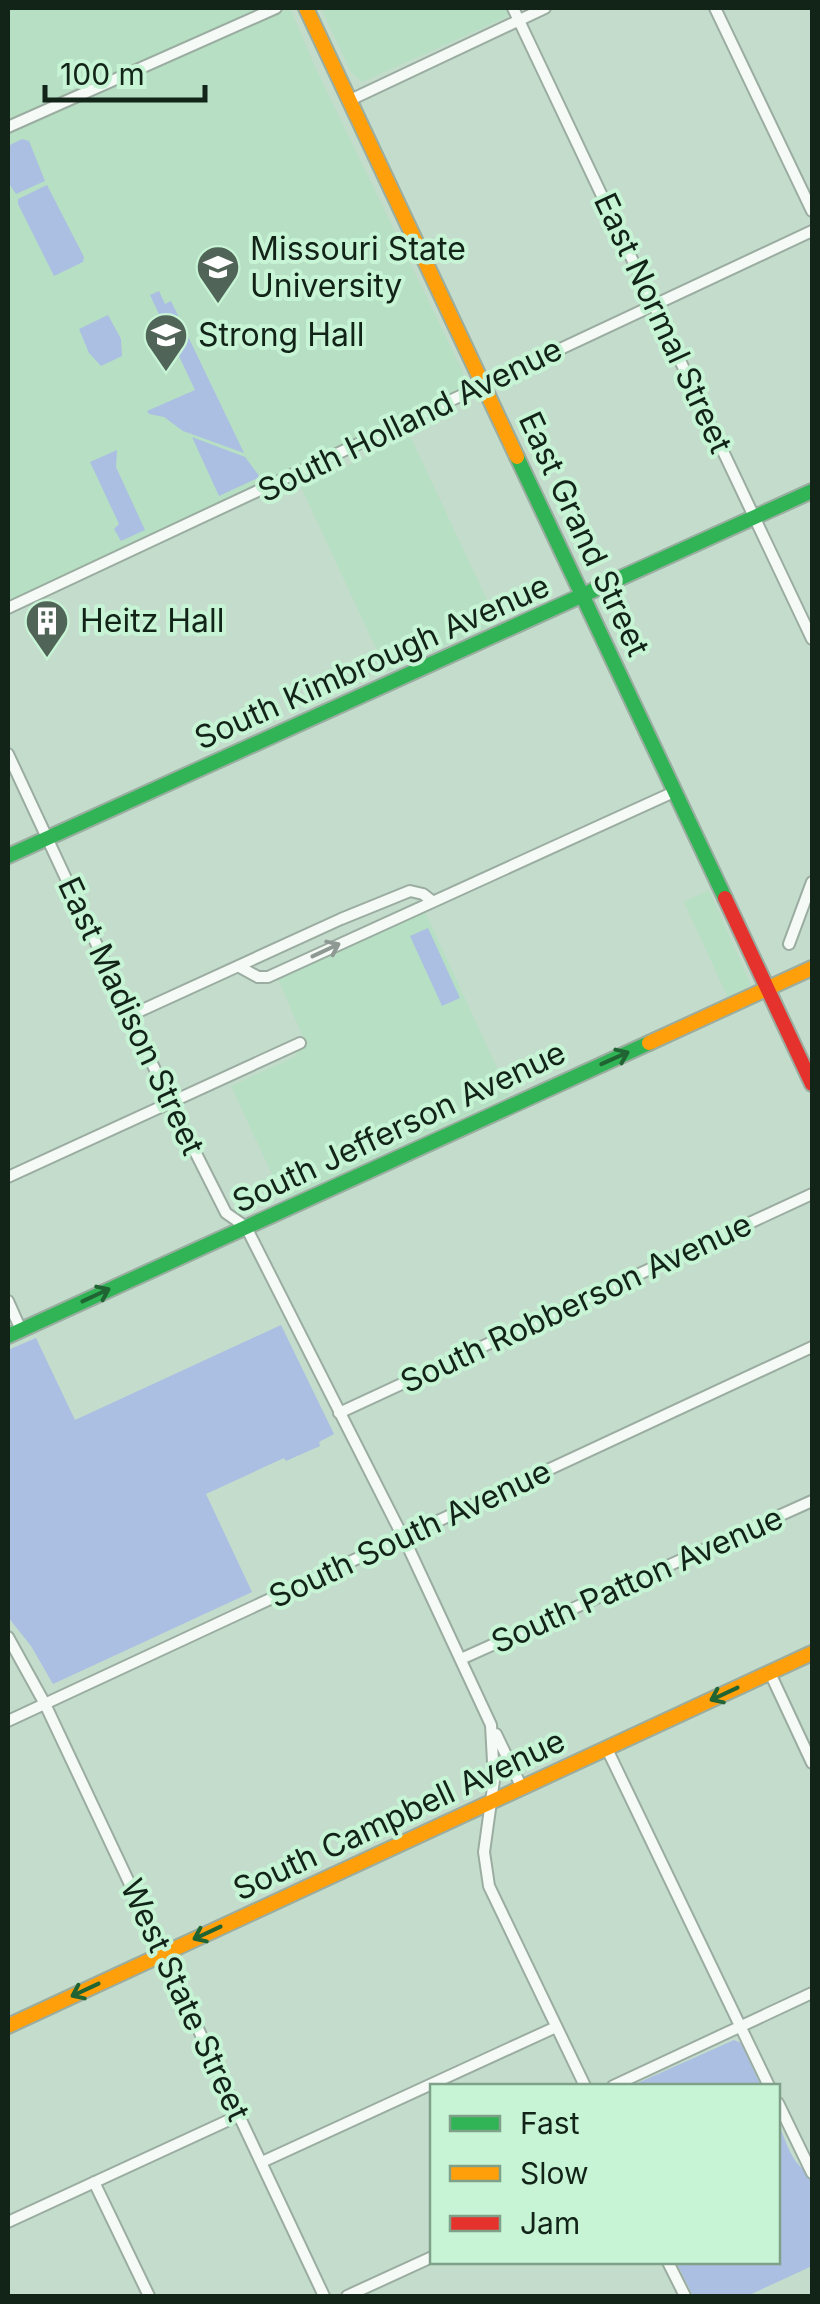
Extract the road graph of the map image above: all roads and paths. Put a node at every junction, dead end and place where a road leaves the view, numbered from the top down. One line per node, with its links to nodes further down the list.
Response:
1 (276, 8): 8 (street)
2 (306, 8): 7 (main road, East Grand Street)
3 (513, 8): 6 (street, East Normal Street)
4 (545, 8): 6 (street)
5 (715, 8): 9 (street)
6 (519, 20): 7 (street); 11 (street, East Normal Street)
7 (348, 101): 12 (main road, East Grand Street)
8 (8, 128)
9 (812, 211)
10 (812, 230): 11 (street, South Holland Avenue)
11 (654, 304): 12 (street, South Holland Avenue); 14 (street, East Normal Street)
12 (483, 384): 15 (main road, East Grand Street); 16 (street, South Holland Avenue)
13 (812, 491): 14 (main road, South Kimbrough Avenue)
14 (755, 517): 15 (main road, South Kimbrough Avenue); 17 (street, East Normal Street)
15 (584, 596): 19 (main road, East Grand Street); 20 (main road, South Kimbrough Avenue)
16 (8, 608)
17 (812, 638)
18 (8, 754): 20 (street, East Madison Street)
19 (676, 792): 23 (street); 27 (main road, East Grand Street)
20 (47, 838): 21 (main road, South Kimbrough Avenue); 28 (street, East Madison Street)
21 (8, 856)
22 (812, 882): 24 (street)
23 (432, 901): 25 (street); 25 (street, one-way to 23)
24 (789, 944)
25 (238, 966): 28 (street)
26 (812, 968): 27 (main road, South Jefferson Avenue)
27 (768, 988): 30 (main road, East Grand Street); 34 (main road, South Jefferson Avenue, one-way to 27)
28 (129, 1016): 31 (street, East Madison Street)
29 (300, 1043): 31 (street)
30 (812, 1084)
31 (170, 1102): 32 (street); 34 (street, East Madison Street)
32 (8, 1177)
33 (812, 1194): 38 (street, South Robberson Avenue)
34 (246, 1227): 36 (main road, South Jefferson Avenue, one-way to 34); 38 (street, East Madison Street)
35 (8, 1300): 36 (street)
36 (14, 1332)
37 (812, 1347): 40 (street, South South Avenue)
38 (339, 1413): 40 (street, East Madison Street)
39 (812, 1502): 43 (street, South Patton Avenue)
40 (401, 1537): 43 (street, East Madison Street); 45 (street, South South Avenue)
41 (8, 1637): 45 (street, West State Street)
42 (812, 1653): 44 (main road, South Campbell Avenue)
43 (462, 1659): 47 (street, East Madison Street)
44 (770, 1673): 48 (main road, South Campbell Avenue, one-way to 48); 49 (street)
45 (45, 1704): 46 (street, South South Avenue); 52 (street, West State Street)
46 (8, 1721)
47 (491, 1724): 50 (street, East Madison Street); 51 (street)
48 (608, 1749): 50 (main road, South Campbell Avenue); 56 (street)
49 (812, 1763)
50 (522, 1788): 51 (main road, South Campbell Avenue)
51 (489, 1804): 52 (main road, South Campbell Avenue, one-way to 52); 55 (street)
52 (163, 1953): 54 (main road, South Campbell Avenue, one-way to 54); 63 (street, West State Street)
53 (812, 1993): 56 (street)
54 (8, 2026)
55 (556, 2027): 57 (street); 58 (street)
56 (741, 2027): 59 (street); 60 (street)
57 (432, 2084)
58 (584, 2084)
59 (616, 2084)
60 (769, 2084)
61 (430, 2085): 64 (street)
62 (780, 2108): 65 (street)
63 (240, 2116): 64 (street, West State Street); 66 (street)
64 (262, 2162): 71 (street, West State Street)
65 (812, 2173)
66 (94, 2182): 67 (street); 70 (street)
67 (8, 2222)
68 (430, 2258): 72 (street)
69 (669, 2264): 73 (street)
70 (148, 2296)
71 (324, 2296)
72 (347, 2296)
73 (685, 2296)

